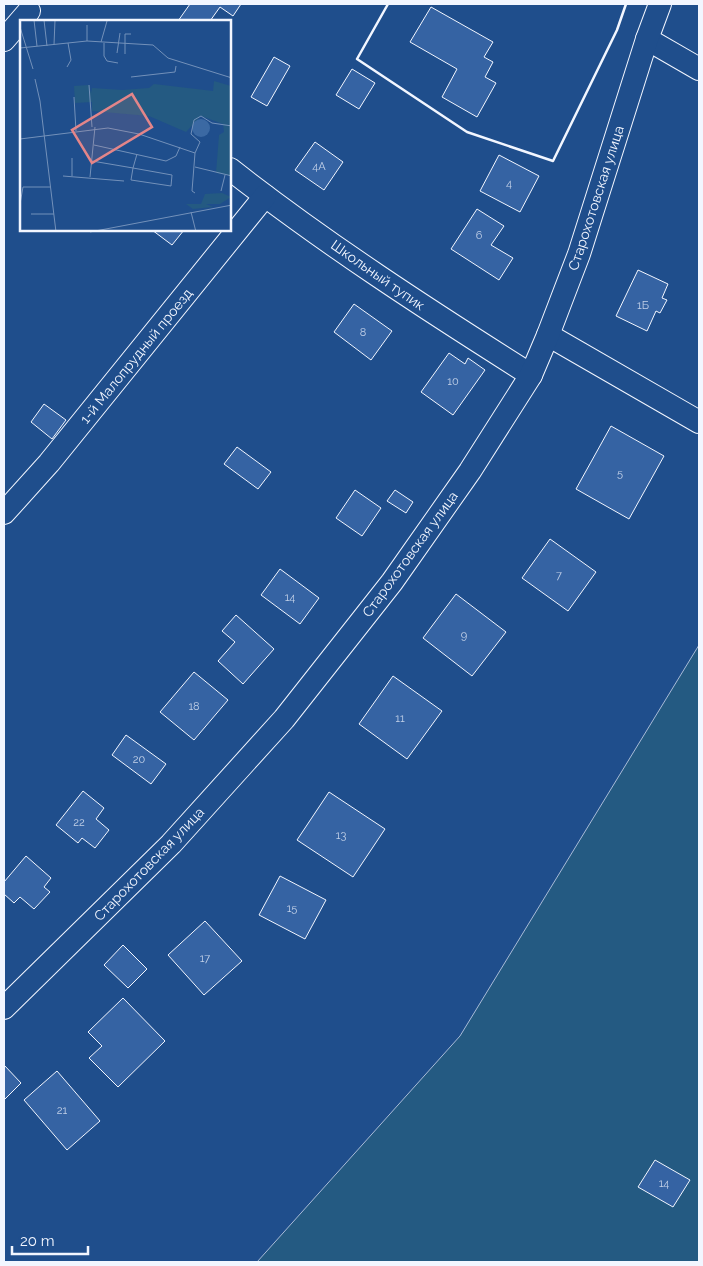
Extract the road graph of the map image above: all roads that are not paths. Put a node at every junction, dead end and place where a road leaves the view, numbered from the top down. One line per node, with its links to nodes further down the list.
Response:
1 (660, 4): 3 (street, Старохотовская улица)
2 (20, 23): 4 (street)
3 (646, 39): 5 (street); 8 (street, Старохотовская улица)
4 (4, 40)
5 (699, 69)
6 (231, 170): 7 (street, Школьный тупик)
7 (265, 196): 9 (street, Школьный тупик); 11 (street, 1-й Малопрудный проезд)
8 (548, 335): 9 (street, Старохотовская улица); 10 (street)
9 (530, 375): 12 (street, Старохотовская улица)
10 (699, 422)
11 (4, 513)
12 (4, 1008)

